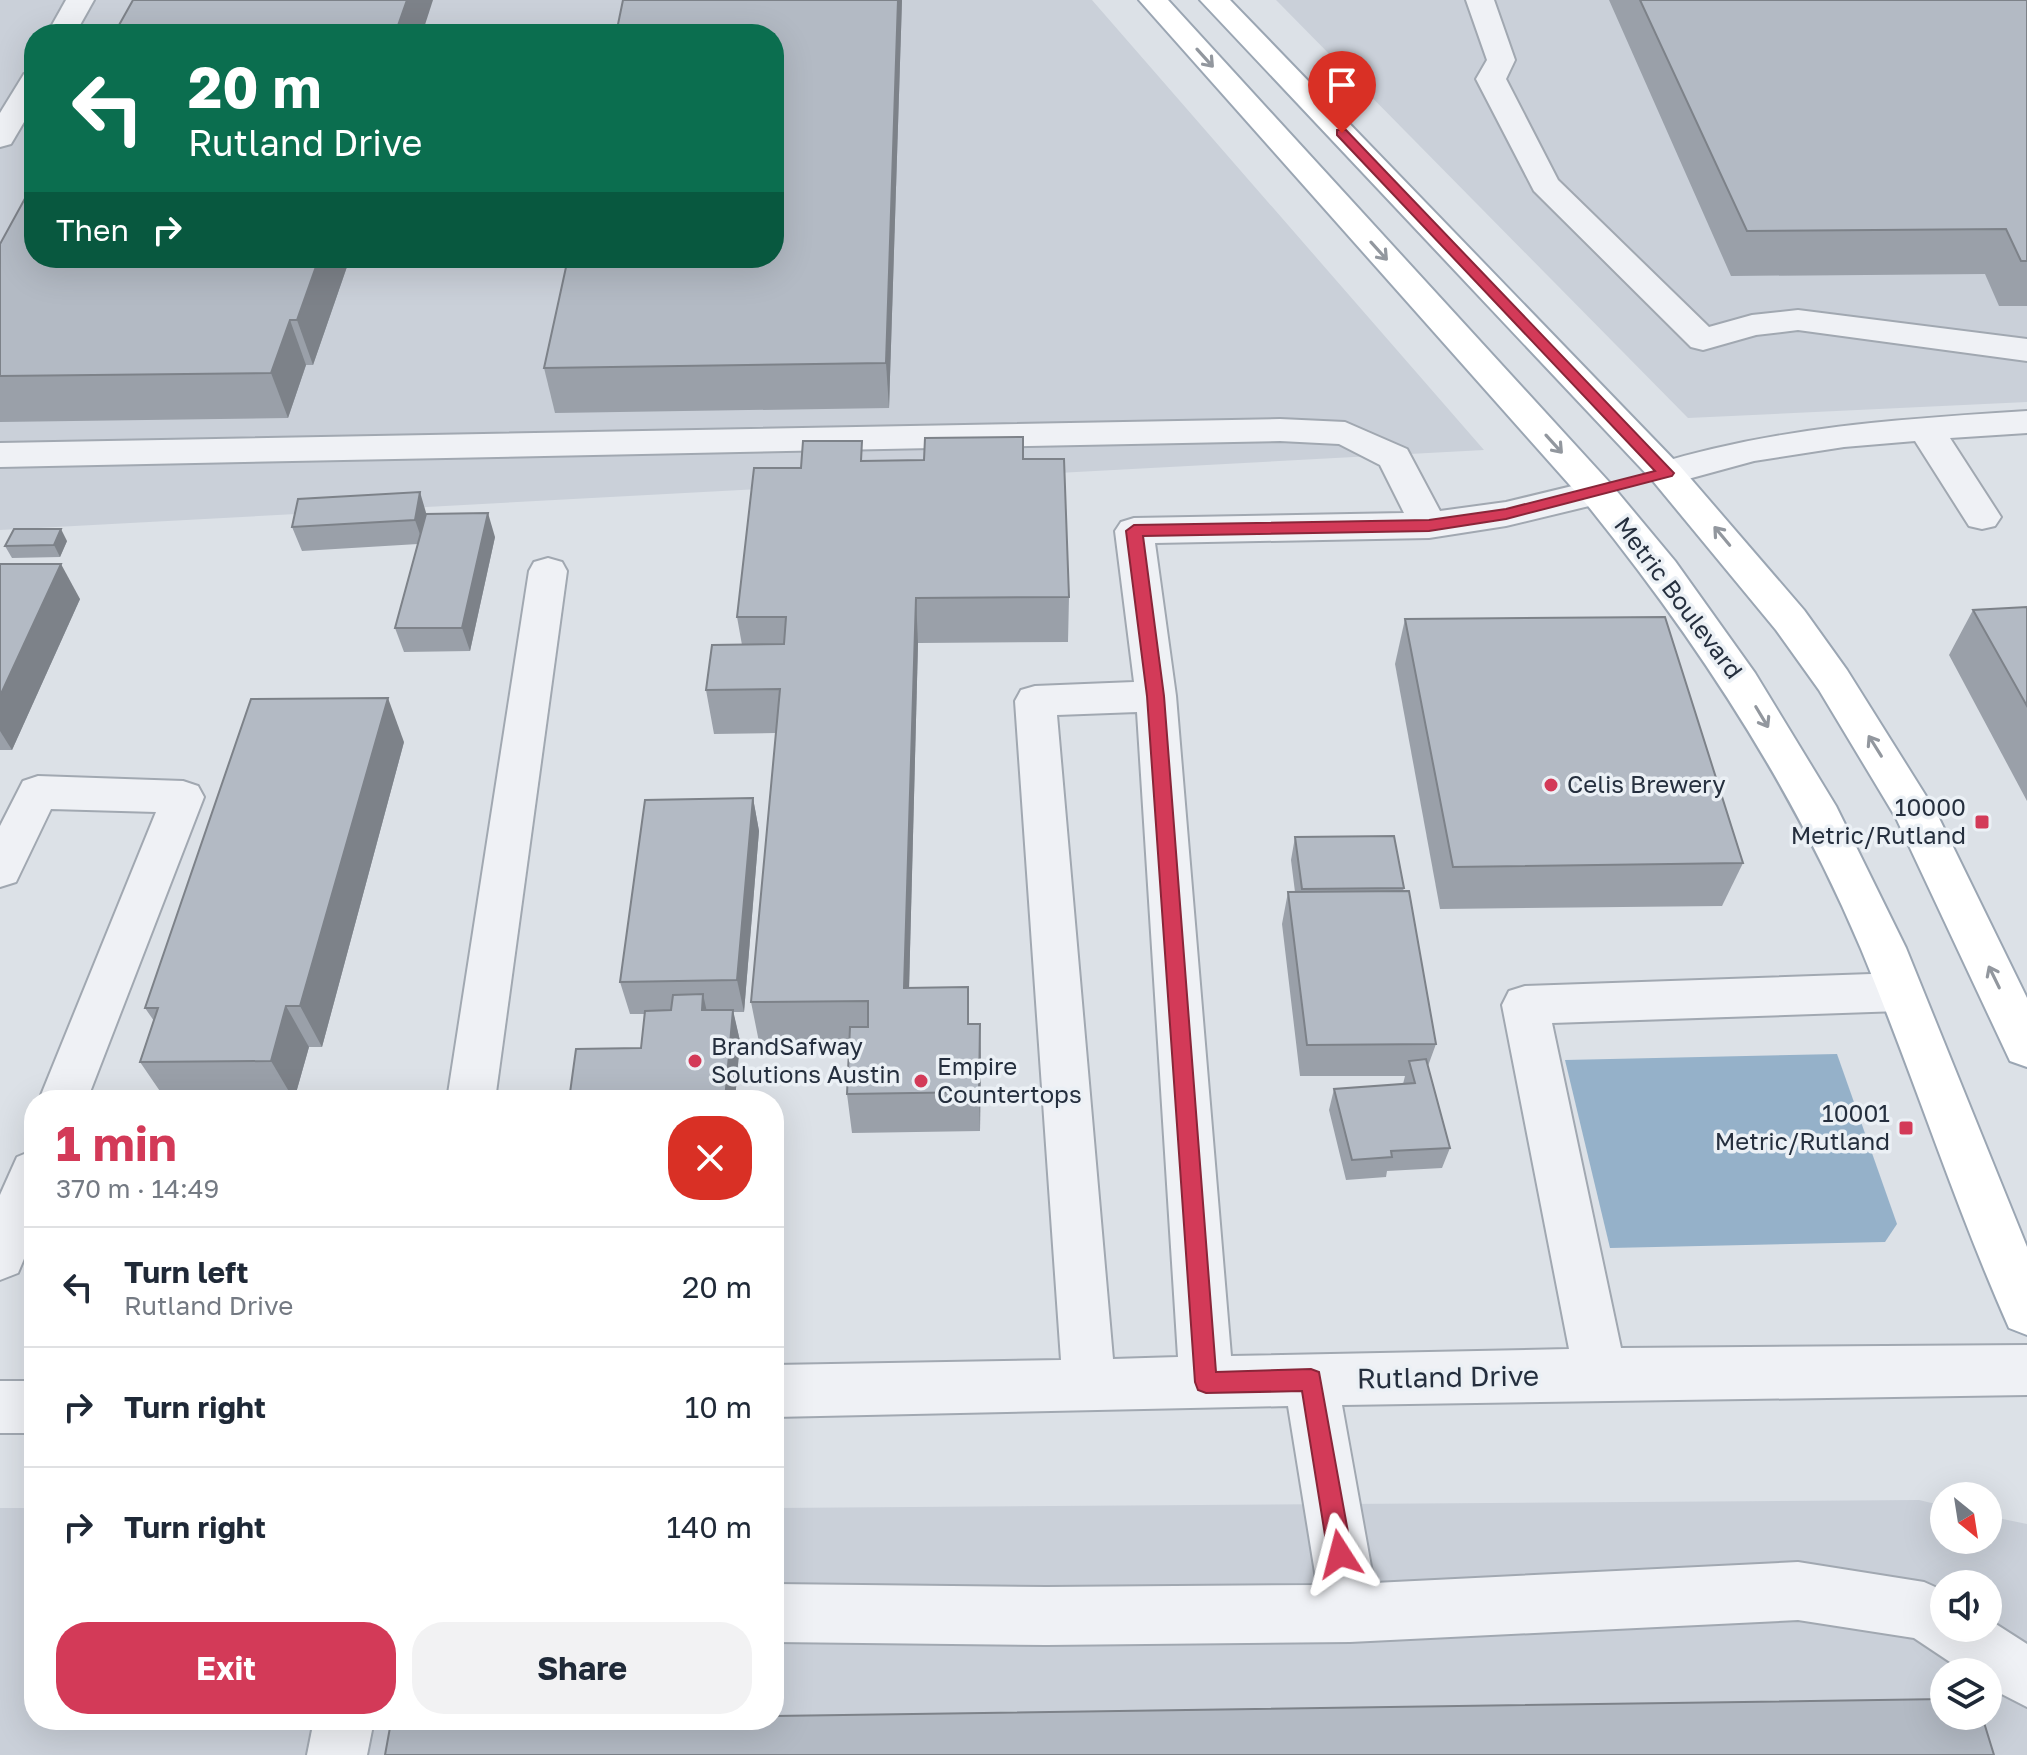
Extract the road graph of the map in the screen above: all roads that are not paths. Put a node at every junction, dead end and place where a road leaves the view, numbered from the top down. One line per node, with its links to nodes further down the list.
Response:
1 (80, 0): 5 (street)
2 (1153, 0): 13 (main road, Metric Boulevard, one-way to 13)
3 (1214, 0): 12 (main road)
4 (1480, 0): 8 (street)
5 (67, 24)
6 (24, 97): 7 (street)
7 (0, 138)
8 (2027, 350)
9 (2027, 422): 10 (street)
10 (1926, 429): 12 (street); 14 (street)
11 (0, 455): 15 (street)
12 (1666, 473): 13 (main road); 20 (main road, one-way to 12)
13 (1597, 492): 15 (street); 19 (main road, Metric Boulevard, one-way to 19)
14 (1982, 517)
15 (1429, 525): 17 (street)
16 (548, 571): 22 (street)
17 (1156, 696): 29 (street); 30 (street)
18 (0, 870): 21 (street)
19 (1900, 992): 25 (main road, Metric Boulevard); 27 (street)
20 (2027, 1047)
21 (67, 1090)
22 (472, 1090)
23 (24, 1197): 24 (street)
24 (0, 1257)
25 (2027, 1311)
26 (2027, 1370): 27 (street, Rutland Drive)
27 (1600, 1374): 28 (street, Rutland Drive)
28 (1311, 1380): 29 (street, Rutland Drive); 35 (street)
29 (1206, 1382): 30 (street, Rutland Drive)
30 (1089, 1385): 31 (street, Rutland Drive)
31 (784, 1391)
32 (0, 1407): 33 (street)
33 (24, 1407)
34 (784, 1613): 35 (street)
35 (1350, 1613): 36 (street)
36 (1930, 1615)
37 (1972, 1642): 38 (street)
38 (2027, 1678)
39 (342, 1730): 40 (street)
40 (337, 1755)

